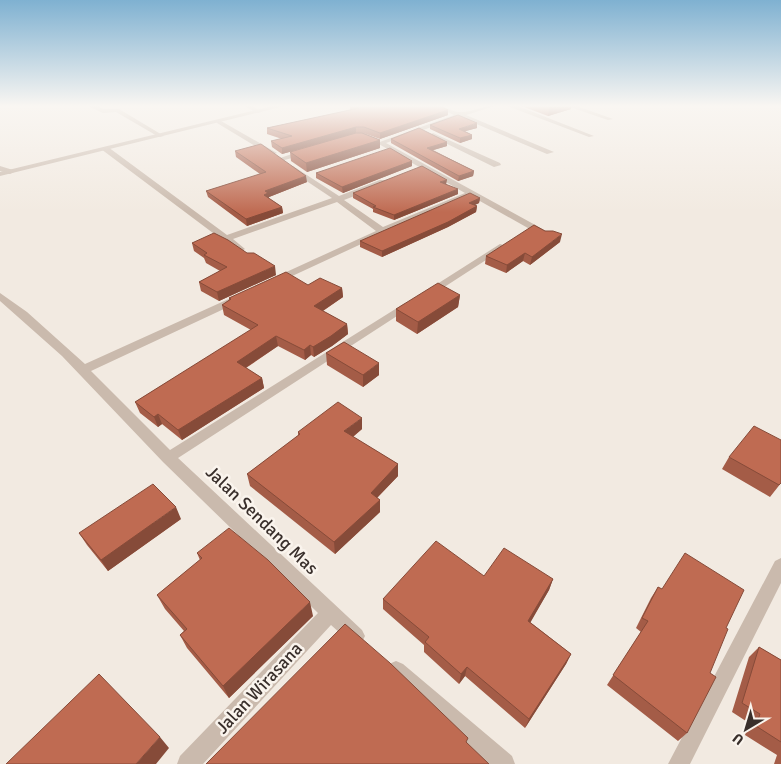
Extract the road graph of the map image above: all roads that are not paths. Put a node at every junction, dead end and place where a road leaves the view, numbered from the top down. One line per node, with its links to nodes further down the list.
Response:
1 (141, 141): 9 (street)
2 (250, 141): 13 (street)
3 (375, 141): 7 (street)
4 (387, 141): 7 (street)
5 (444, 141): 14 (street)
6 (522, 141): 12 (street)
7 (380, 143): 10 (street)
8 (318, 148): 13 (street)
9 (105, 149): 18 (street); 27 (street)
10 (390, 149): 11 (street); 15 (street)
11 (380, 152)
12 (550, 152)
13 (281, 159): 21 (street)
14 (497, 165)
15 (421, 167): 17 (street); 23 (street)
16 (0, 168): 18 (street)
17 (412, 171)
18 (10, 172): 19 (street)
19 (0, 174)
20 (315, 174): 21 (street)
21 (305, 177): 24 (street)
22 (393, 178): 24 (street)
23 (469, 194): 25 (street); 26 (street)
24 (338, 199): 25 (street); 27 (street)
25 (382, 231): 30 (street)
26 (547, 235)
27 (226, 238): 29 (street)
28 (507, 243): 34 (street)
29 (246, 253)
30 (269, 284)
31 (0, 296): 33 (street, Jalan Sendang Mas)
32 (243, 296): 33 (street)
33 (83, 370): 34 (street, Jalan Sendang Mas)
34 (168, 458): 36 (street, Jalan Sendang Mas)
35 (781, 566): 41 (street)
36 (330, 613): 37 (street, Jalan Sendang Mas); 39 (street, Jalan Wirasana)
37 (366, 645)
38 (388, 664): 40 (street)
39 (188, 764)
40 (504, 764)
41 (679, 764)

